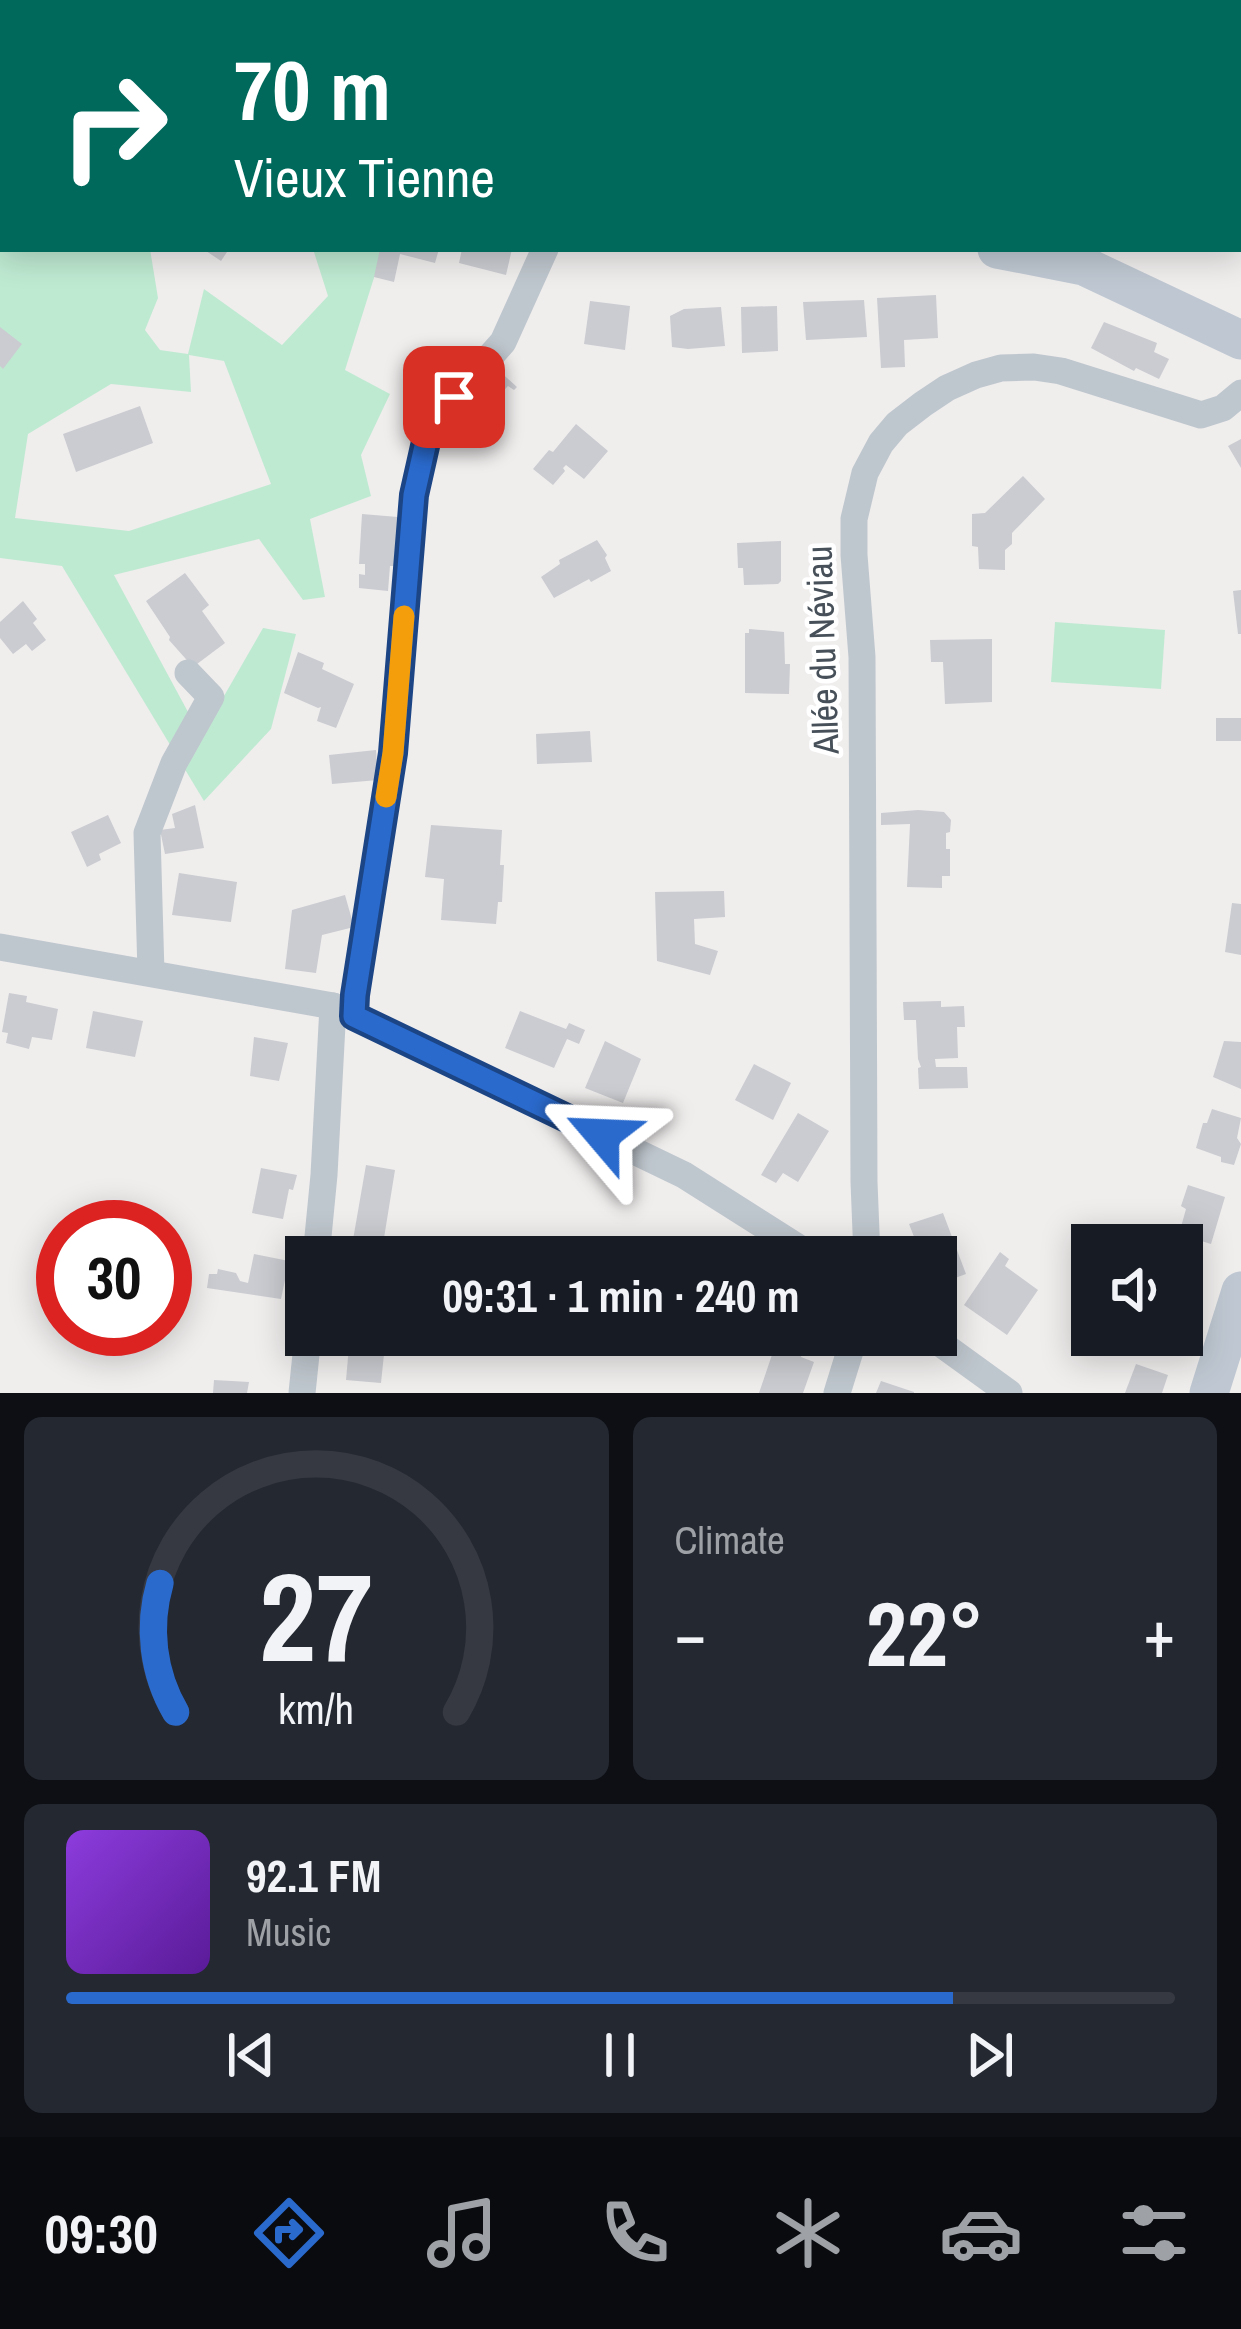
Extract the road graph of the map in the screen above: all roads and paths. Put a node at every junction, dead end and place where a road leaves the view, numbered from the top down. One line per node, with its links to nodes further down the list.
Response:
1 (544, 252): 8 (street)
2 (1012, 252): 3 (main road)
3 (1241, 340)
4 (1241, 393): 11 (street, Allée du Néviau)
5 (188, 673): 7 (street)
6 (0, 947): 7 (street)
7 (151, 974): 8 (street)
8 (344, 1011): 9 (street); 10 (street)
9 (318, 1236)
10 (780, 1236)
11 (866, 1236)
12 (1241, 1292): 19 (main road)
13 (957, 1355): 18 (street)
14 (306, 1356): 16 (street)
15 (848, 1356): 17 (street)
16 (302, 1393)
17 (837, 1393)
18 (1009, 1393)
19 (1209, 1393)

